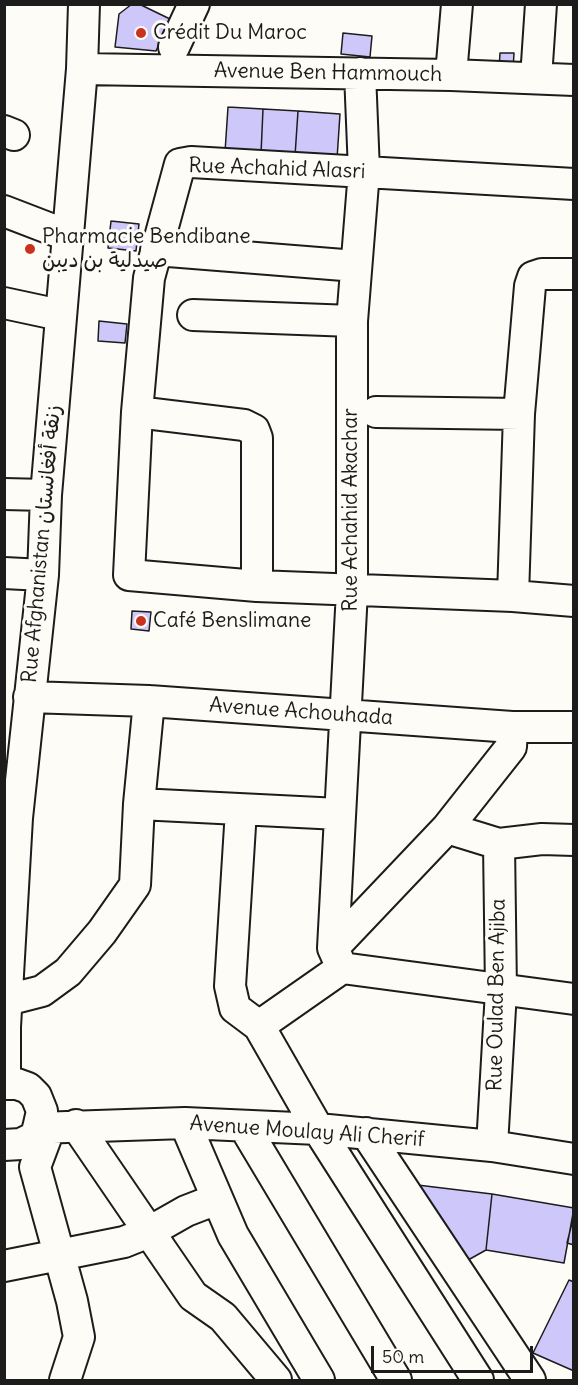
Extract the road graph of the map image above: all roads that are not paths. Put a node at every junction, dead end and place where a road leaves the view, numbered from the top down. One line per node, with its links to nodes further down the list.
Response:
1 (84, 4): 6 (street, Rue Afghanistan زنقة أفغانستان)
2 (194, 4): 5 (street)
3 (457, 4): 8 (street)
4 (541, 4): 9 (street)
5 (174, 47)
6 (82, 69): 7 (street, Avenue Ben Hammouch); 14 (street, Rue Afghanistan زنقة أفغانستان)
7 (360, 74): 8 (street, Avenue Ben Hammouch); 11 (street, Rue Achahid Akachar)
8 (451, 75): 9 (street, Avenue Ben Hammouch)
9 (536, 78): 10 (street, Avenue Ben Hammouch)
10 (573, 80)
11 (364, 171): 12 (street, Rue Achahid Alasri); 15 (street, Rue Achahid Alasri); 16 (street, Rue Achahid Akachar)
12 (573, 184)
13 (4, 211): 14 (street)
14 (68, 232): 19 (street, Rue Afghanistan زنقة أفغانستان)
15 (156, 250): 16 (street); 22 (street, Rue Achahid Alasri)
16 (356, 266): 21 (street, Rue Achahid Akachar)
17 (573, 274): 24 (street)
18 (4, 303): 19 (street)
19 (60, 315): 26 (street, Rue Afghanistan زنقة أفغانستان)
20 (193, 315): 21 (street)
21 (352, 321): 30 (street, Rue Achahid Akachar)
22 (137, 412): 29 (street); 29 (street, Rue Achahid Alasri)
23 (376, 412): 24 (street)
24 (519, 414): 31 (street)
25 (4, 494): 26 (street)
26 (46, 495): 28 (street, Rue Afghanistan زنقة أفغانستان)
27 (4, 573): 28 (street)
28 (43, 574): 33 (street, Rue Afghanistan زنقة أفغانستان)
29 (257, 586): 30 (street)
30 (352, 591): 31 (street); 35 (street, Rue Achahid Akachar)
31 (513, 596): 32 (street)
32 (573, 602)
33 (29, 697): 34 (street, Avenue Achouhada); 41 (street, Rue Afghanistan زنقة أفغانستان)
34 (149, 701): 35 (street, Avenue Achouhada); 38 (street)
35 (346, 715): 36 (street, Avenue Achouhada); 40 (street, Rue Achahid Akachar)
36 (513, 727): 37 (street, Avenue Achouhada); 42 (street)
37 (573, 727)
38 (139, 804): 39 (street); 49 (street)
39 (241, 810): 40 (street); 50 (street)
40 (339, 814): 45 (street, Rue Achahid Akachar)
41 (11, 819): 46 (street, Rue Afghanistan زنقة أفغانستان)
42 (447, 828): 44 (street); 45 (street)
43 (573, 840): 44 (street)
44 (498, 844): 47 (street, Rue Oulad Ben Ajiba)
45 (337, 958): 47 (street); 50 (street)
46 (7, 959): 49 (street, Rue Afghanistan زنقة أفغانستان)
47 (501, 991): 48 (street); 58 (street, Rue Oulad Ben Ajiba)
48 (573, 999)
49 (7, 1000): 51 (street, Rue Afghanistan زنقة أفغانستان)
50 (259, 1026): 55 (street)
51 (5, 1084): 54 (street)
52 (185, 1124): 53 (street, Avenue Moulay Ali Cherif); 54 (street, Avenue Moulay Ali Cherif); 60 (street)
53 (244, 1126): 55 (street, Avenue Moulay Ali Cherif); 67 (street)
54 (55, 1127): 57 (street); 61 (street); 62 (street)
55 (318, 1129): 56 (street, Avenue Moulay Ali Cherif); 68 (street)
56 (366, 1133): 58 (street, Avenue Moulay Ali Cherif); 69 (street)
57 (4, 1145)
58 (492, 1146): 59 (street, Avenue Moulay Ali Cherif)
59 (573, 1159)
60 (217, 1199): 61 (street); 66 (street)
61 (149, 1232): 62 (street); 65 (street)
62 (59, 1256): 63 (street); 64 (street)
63 (4, 1266)
64 (65, 1380)
65 (276, 1380)
66 (319, 1380)
67 (396, 1380)
68 (478, 1380)
69 (530, 1380)

